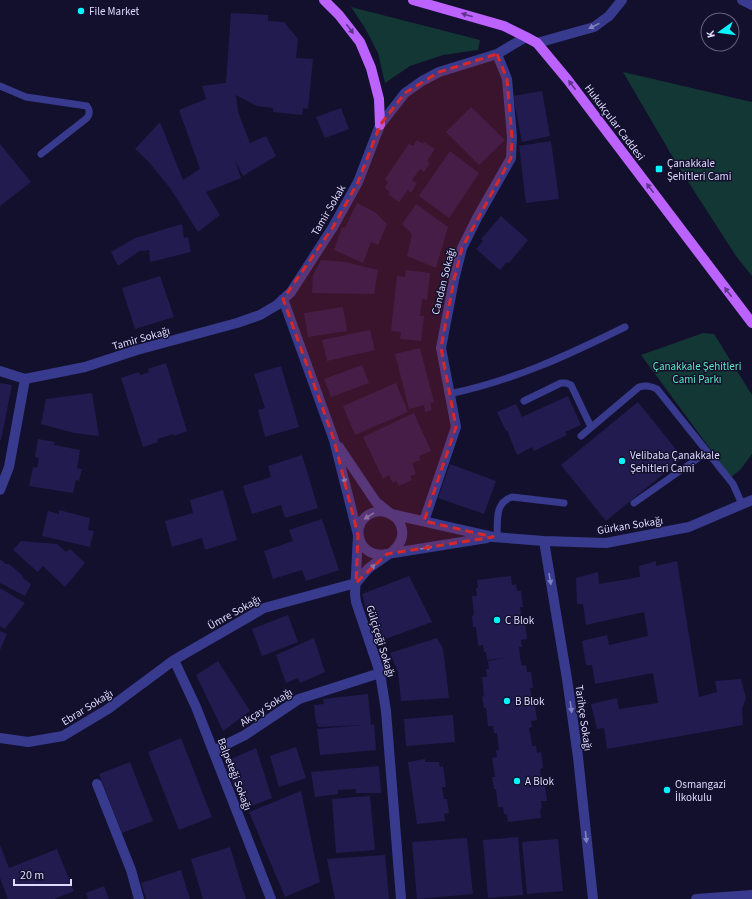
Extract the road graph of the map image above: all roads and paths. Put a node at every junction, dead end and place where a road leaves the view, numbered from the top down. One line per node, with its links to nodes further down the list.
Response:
1 (324, 0): 10 (main road, one-way to 10)
2 (413, 0): 6 (main road, Hukukçular Caddesi, one-way to 2)
3 (622, 0): 7 (street, one-way to 7)
4 (742, 0): 5 (street)
5 (752, 5)
6 (526, 37): 7 (main road, Hukukçular Caddesi); 8 (street, Tamir Sokak)
7 (538, 43): 13 (main road, Hukukçular Caddesi, one-way to 7)
8 (497, 54): 10 (street, Tamir Sokak); 17 (street, Candan Sokağı)
9 (0, 86): 11 (lane)
10 (380, 125): 12 (street, Tamir Sokak)
11 (41, 154)
12 (283, 299): 16 (street, Tamir Sokağı); 21 (street, Gülçiçeği Sokağı)
13 (752, 323)
14 (625, 327): 17 (lane)
15 (0, 371): 16 (street, Tamir Sokağı)
16 (26, 379): 23 (street)
17 (450, 394): 28 (street, Candan Sokağı)
18 (524, 401): 19 (lane)
19 (591, 427): 20 (lane); 22 (lane)
20 (580, 436)
21 (334, 440): 27 (street, Gülçiçeği Sokağı); 29 (street, Gülçiçeği Sokağı, one-way to 29)
22 (707, 452): 24 (lane); 26 (lane)
23 (0, 490)
24 (749, 501): 31 (street, Gürkan Sokağı)
25 (564, 503): 30 (lane)
26 (634, 503)
27 (391, 514): 28 (street, Gürkan Sokağı); 29 (street, one-way to 29); 32 (street)
28 (424, 521): 30 (street, Gürkan Sokağı)
29 (358, 535): 32 (street); 33 (street, Gülçiçeği Sokağı)
30 (495, 537): 31 (street, Gürkan Sokağı); 32 (street, Gürkan Sokağı, one-way to 30)
31 (544, 541): 43 (street, Tarihçe Sokağı, one-way to 43)
32 (388, 554): 33 (street, one-way to 32)
33 (356, 584): 34 (street, Ümre Sokağı); 35 (street, Gülçiçeği Sokağı)
34 (174, 660): 36 (street, Ebrar Sokağı); 37 (street, Balpeteği Sokağı)
35 (380, 673): 37 (street, Akçay Sokağı); 42 (street, Gülçiçeği Sokağı)
36 (0, 738)
37 (213, 751): 41 (street, Balpeteği Sokağı)
38 (97, 784): 40 (street)
39 (752, 895): 44 (street)
40 (139, 899)
41 (270, 899)
42 (400, 899)
43 (592, 899)
44 (696, 899)

